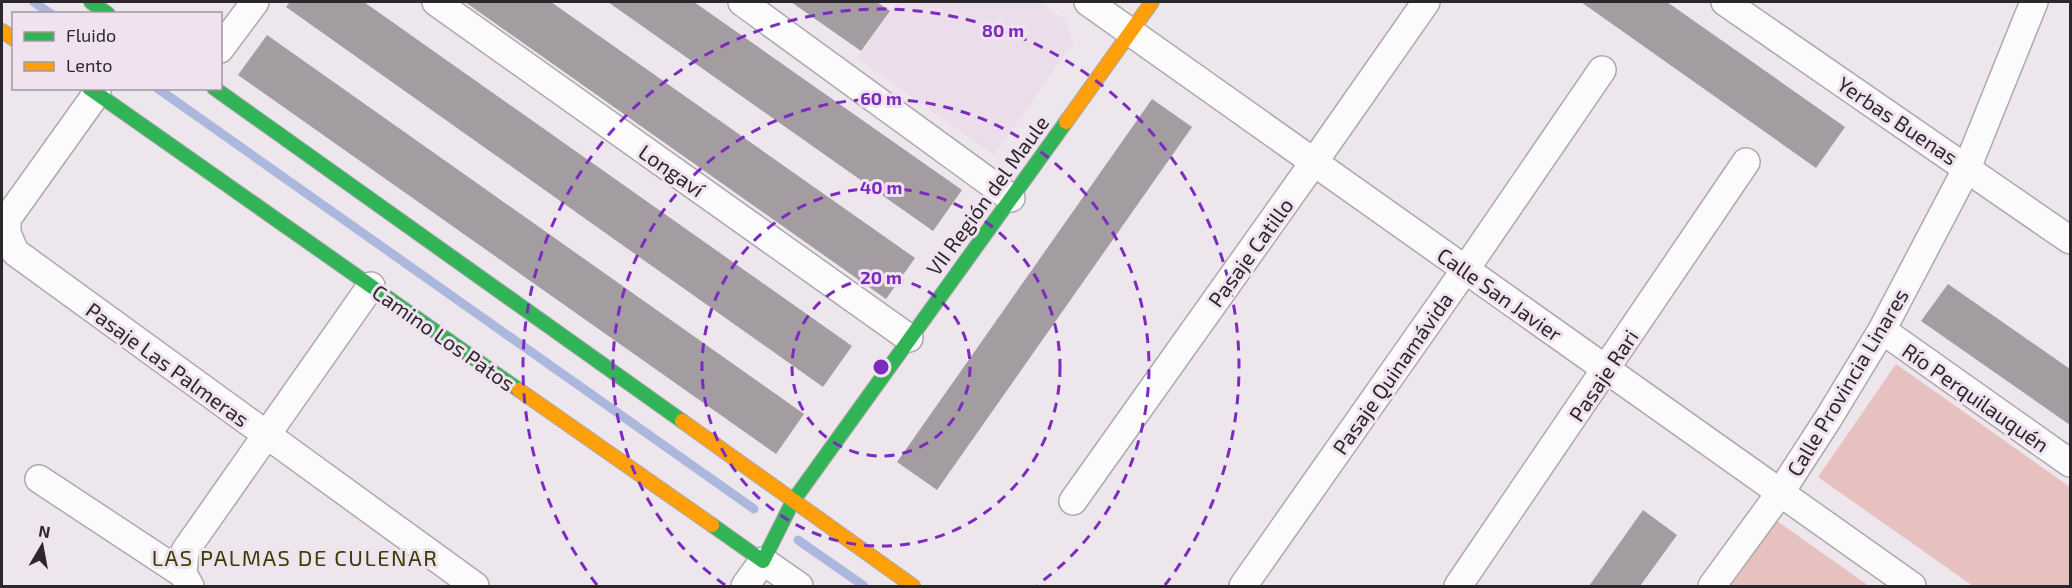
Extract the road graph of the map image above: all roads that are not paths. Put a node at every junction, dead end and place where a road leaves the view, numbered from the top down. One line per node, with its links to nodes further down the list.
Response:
1 (91, 2): 10 (street)
2 (255, 2): 12 (street)
3 (436, 2): 24 (street, Longaví)
4 (742, 2): 19 (street)
5 (1088, 2): 11 (street, Calle San Javier)
6 (1152, 2): 11 (street, VII Región del Maule)
7 (1426, 2): 16 (street, Pasaje Catillo)
8 (1725, 2): 18 (street, Yerbas Buenas)
9 (2034, 2): 18 (street, Calle Provincia Linares)
10 (105, 12)
11 (1131, 32): 16 (street, Calle San Javier); 19 (street, VII Región del Maule)
12 (222, 46)
13 (1602, 70): 21 (street, Pasaje Quinamávida)
14 (217, 90): 30 (street)
15 (93, 91): 22 (street, Camino Los Patos); 26 (street, Pasaje Las Palmeras)
16 (1314, 162): 21 (street, Calle San Javier); 31 (street, Pasaje Catillo)
17 (1746, 162): 25 (street, Pasaje Rari)
18 (1967, 168): 20 (street, Yerbas Buenas); 23 (street, Calle Provincia Linares)
19 (1011, 198): 24 (street, VII Región del Maule)
20 (2070, 240)
21 (1465, 270): 25 (street, Calle San Javier); 38 (street, Pasaje Quinamávida)
22 (371, 286): 26 (street); 32 (street, Camino Los Patos)
23 (1882, 330): 27 (street, Río Perquilauquén); 29 (street, Calle Provincia Linares)
24 (909, 338): 30 (street, VII Región del Maule)
25 (1607, 370): 29 (street, Calle San Javier); 39 (street, Pasaje Rari)
26 (265, 436): 33 (street); 34 (street, Pasaje Las Palmeras)
27 (2070, 463)
28 (39, 479): 33 (street)
29 (1780, 493): 40 (street, Calle Provincia Linares); 41 (street, Calle San Javier)
30 (793, 501): 32 (street, VII Región del Maule); 37 (street)
31 (1072, 501)
32 (763, 561): 35 (street); 36 (street, Camino Los Patos)
33 (186, 580)
34 (475, 586)
35 (746, 586)
36 (799, 586)
37 (913, 586)
38 (1243, 586)
39 (1458, 586)
40 (1712, 586)
41 (1912, 586)

